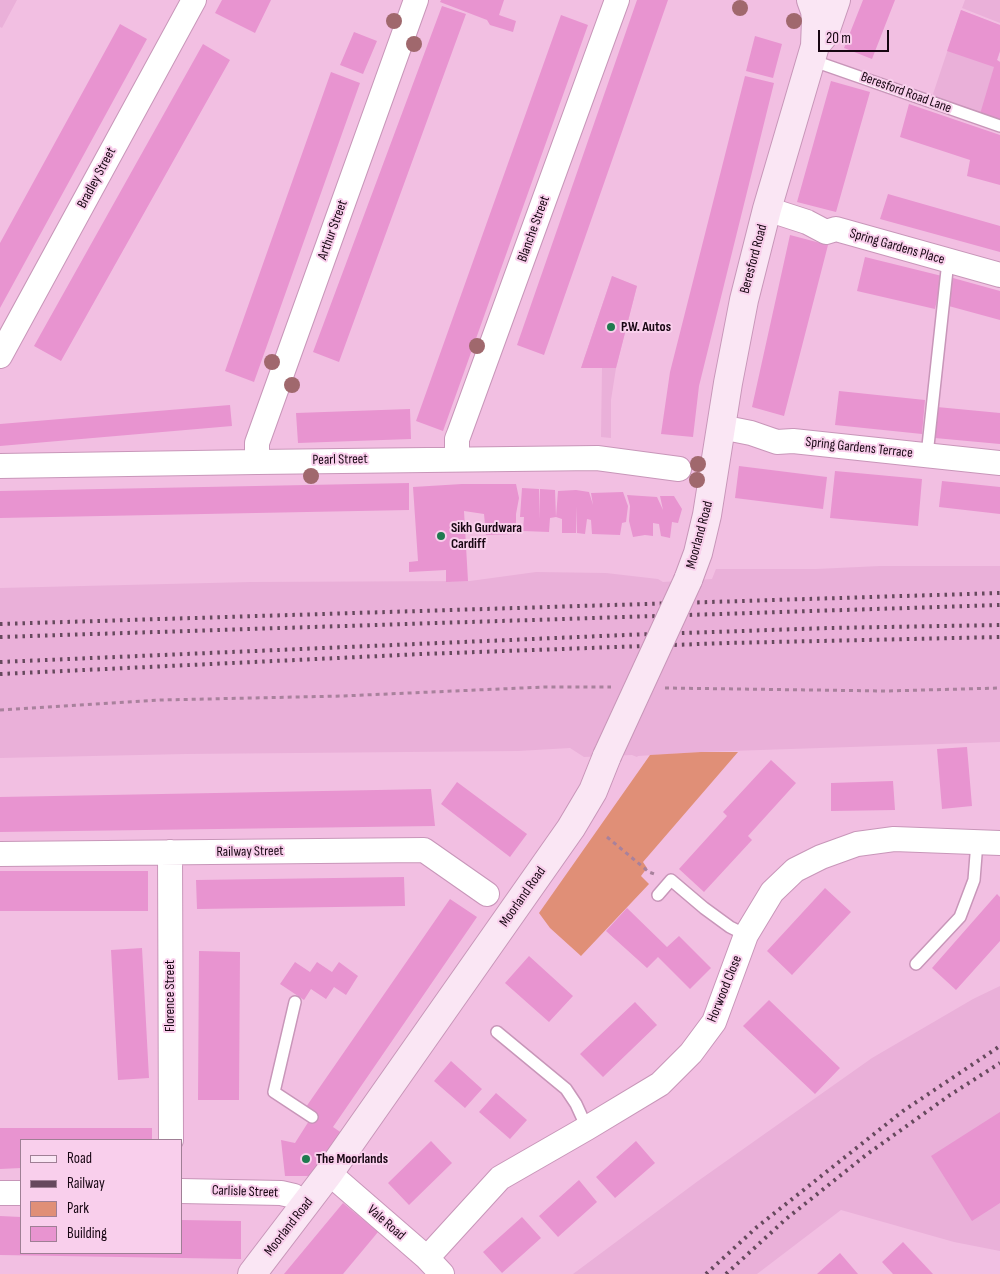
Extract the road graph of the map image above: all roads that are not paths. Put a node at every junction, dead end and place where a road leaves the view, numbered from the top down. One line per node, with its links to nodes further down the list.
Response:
1 (194, 0): 11 (street, Bradley Street)
2 (416, 0): 15 (street, Arthur Street)
3 (617, 0): 14 (street, Blanche Street)
4 (811, 0): 6 (street, Beresford Road)
5 (836, 0): 6 (street, Beresford Road)
6 (813, 53): 7 (lane, Beresford Road Lane); 8 (street, Beresford Road)
7 (1000, 126)
8 (767, 209): 9 (street, Spring Gardens Place); 12 (street, Beresford Road)
9 (948, 261): 10 (street, Spring Gardens Place); 13 (lane)
10 (1000, 275)
11 (0, 356)
12 (721, 427): 13 (street, Spring Gardens Terrace); 19 (street, Beresford Road)
13 (927, 456): 16 (street, Spring Gardens Terrace)
14 (457, 459): 15 (street, Pearl Street); 18 (street, Pearl Street)
15 (257, 462): 17 (street, Pearl Street)
16 (1000, 463)
17 (0, 466)
18 (679, 469)
19 (714, 477): 33 (street, Moorland Road, bridge)
20 (977, 842): 21 (street, Horwood Close); 26 (street, Horwood Close); 27 (lane)
21 (1000, 842)
22 (170, 852): 23 (street, Railway Street); 24 (street, Railway Street); 32 (street, Florence Street)
23 (0, 854)
24 (487, 894)
25 (658, 895): 26 (lane)
26 (746, 935): 31 (street, Horwood Close)
27 (916, 964)
28 (295, 1002): 30 (lane)
29 (497, 1032): 31 (lane)
30 (312, 1117)
31 (587, 1128): 38 (street, Horwood Close)
32 (170, 1139)
33 (330, 1174): 37 (street, Moorland Road); 38 (street, Vale Road)
34 (182, 1191): 37 (street, Carlisle Street)
35 (0, 1193): 36 (street)
36 (20, 1193)
37 (306, 1205): 39 (street, Moorland Road)
38 (434, 1266)
39 (252, 1274)

